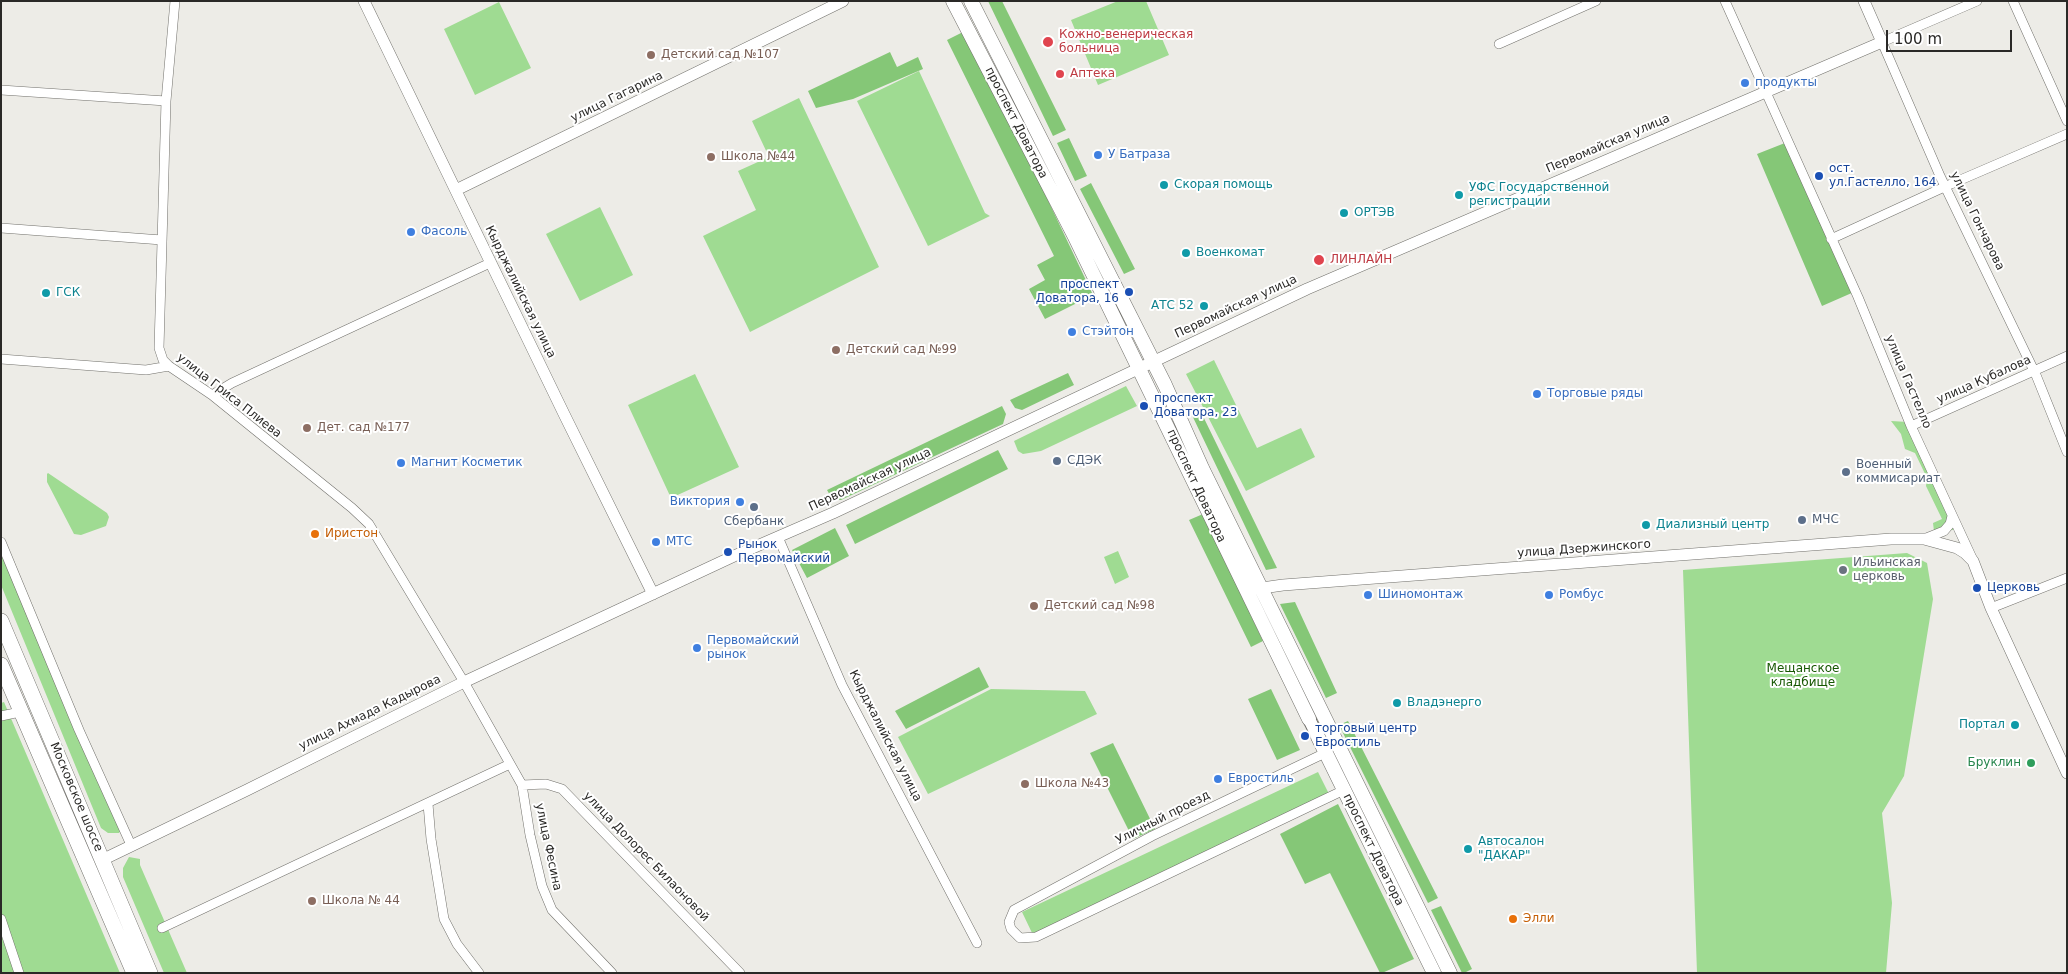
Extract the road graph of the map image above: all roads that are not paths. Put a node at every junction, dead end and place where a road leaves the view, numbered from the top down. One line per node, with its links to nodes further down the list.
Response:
1 (175, 1): 15 (street, улица Гриса Плиева)
2 (364, 1): 19 (street, Кырджалийская улица)
3 (843, 1): 19 (street, улица Гагарина)
4 (953, 1): 28 (main road, проспект Доватора)
5 (971, 1): 26 (main road, проспект Доватора)
6 (1596, 1): 12 (street)
7 (1725, 1): 14 (street, улица Гастелло)
8 (1864, 1): 11 (street, улица Гончарова)
9 (1977, 1): 11 (street, Первомайская улица)
10 (2013, 1): 16 (street)
11 (1882, 42): 14 (street, Первомайская улица); 18 (street, улица Гончарова)
12 (1498, 44)
13 (1, 90): 15 (street)
14 (1766, 92): 21 (street, улица Гастелло); 26 (street, Первомайская улица)
15 (166, 101): 22 (street, улица Гриса Плиева)
16 (2067, 121)
17 (2067, 134): 18 (street)
18 (1946, 187): 21 (street); 29 (street, улица Гончарова)
19 (456, 190): 23 (street, Кырджалийская улица)
20 (1, 228): 22 (street)
21 (1831, 239): 31 (street, улица Гастелло)
22 (162, 240): 27 (street, улица Гриса Плиева)
23 (490, 263): 30 (street); 41 (street, Кырджалийская улица)
24 (2067, 356): 29 (street, улица Кубалова)
25 (1, 359): 27 (street)
26 (1153, 361): 28 (street, Первомайская улица); 39 (main road, проспект Доватора)
27 (169, 366): 30 (street, улица Гриса Плиева)
28 (1139, 368): 34 (street, Первомайская улица); 40 (main road, проспект Доватора)
29 (2033, 370): 31 (street, улица Кубалова); 32 (street, улица Гончарова)
30 (212, 395): 45 (street, улица Гриса Плиева)
31 (1911, 426): 33 (street, улица Гастелло)
32 (2067, 452)
33 (1952, 516): 35 (street, улица Дзержинского); 37 (street, улица Гастелло)
34 (778, 537): 41 (street, Первомайская улица); 60 (street, Кырджалийская улица)
35 (1924, 539): 37 (street, улица Дзержинского); 39 (street, улица Дзержинского)
36 (1, 542): 56 (street)
37 (1973, 560): 42 (street, улица Гастелло)
38 (2067, 578): 42 (street)
39 (1261, 588): 40 (street, улица Дзержинского); 68 (main road, проспект Доватора)
40 (1246, 591): 48 (main road, проспект Доватора)
41 (653, 594): 45 (street, улица Ахмада Кадырова)
42 (1991, 608): 52 (street, улица Гастелло)
43 (1, 621): 57 (highway, Московское шоссе)
44 (1, 665): 46 (highway, Московское шоссе)
45 (464, 682): 51 (street, улица Гриса Плиева); 56 (street, улица Ахмада Кадырова)
46 (20, 712): 47 (street); 62 (highway, Московское шоссе)
47 (1, 716)
48 (1309, 719): 49 (main road, проспект Доватора)
49 (1318, 737): 50 (main road, проспект Доватора)
50 (1325, 753): 54 (main road, проспект Доватора); 54 (street, Уличный проезд)
51 (510, 764): 53 (street, улица Фесина); 55 (street)
52 (2067, 773)
53 (522, 785): 65 (street, улица Фесина); 66 (street, улица Долорес Билаоновой)
54 (1344, 790): 67 (main road, проспект Доватора)
55 (428, 804): 59 (street); 64 (street)
56 (131, 844): 57 (street, улица Ахмада Кадырова)
57 (102, 860): 63 (highway, Московское шоссе)
58 (1, 919): 61 (street)
59 (162, 928)
60 (977, 942)
61 (19, 973)
62 (134, 973)
63 (150, 973)
64 (478, 973)
65 (612, 973)
66 (740, 973)
67 (1434, 973)
68 (1450, 973)

